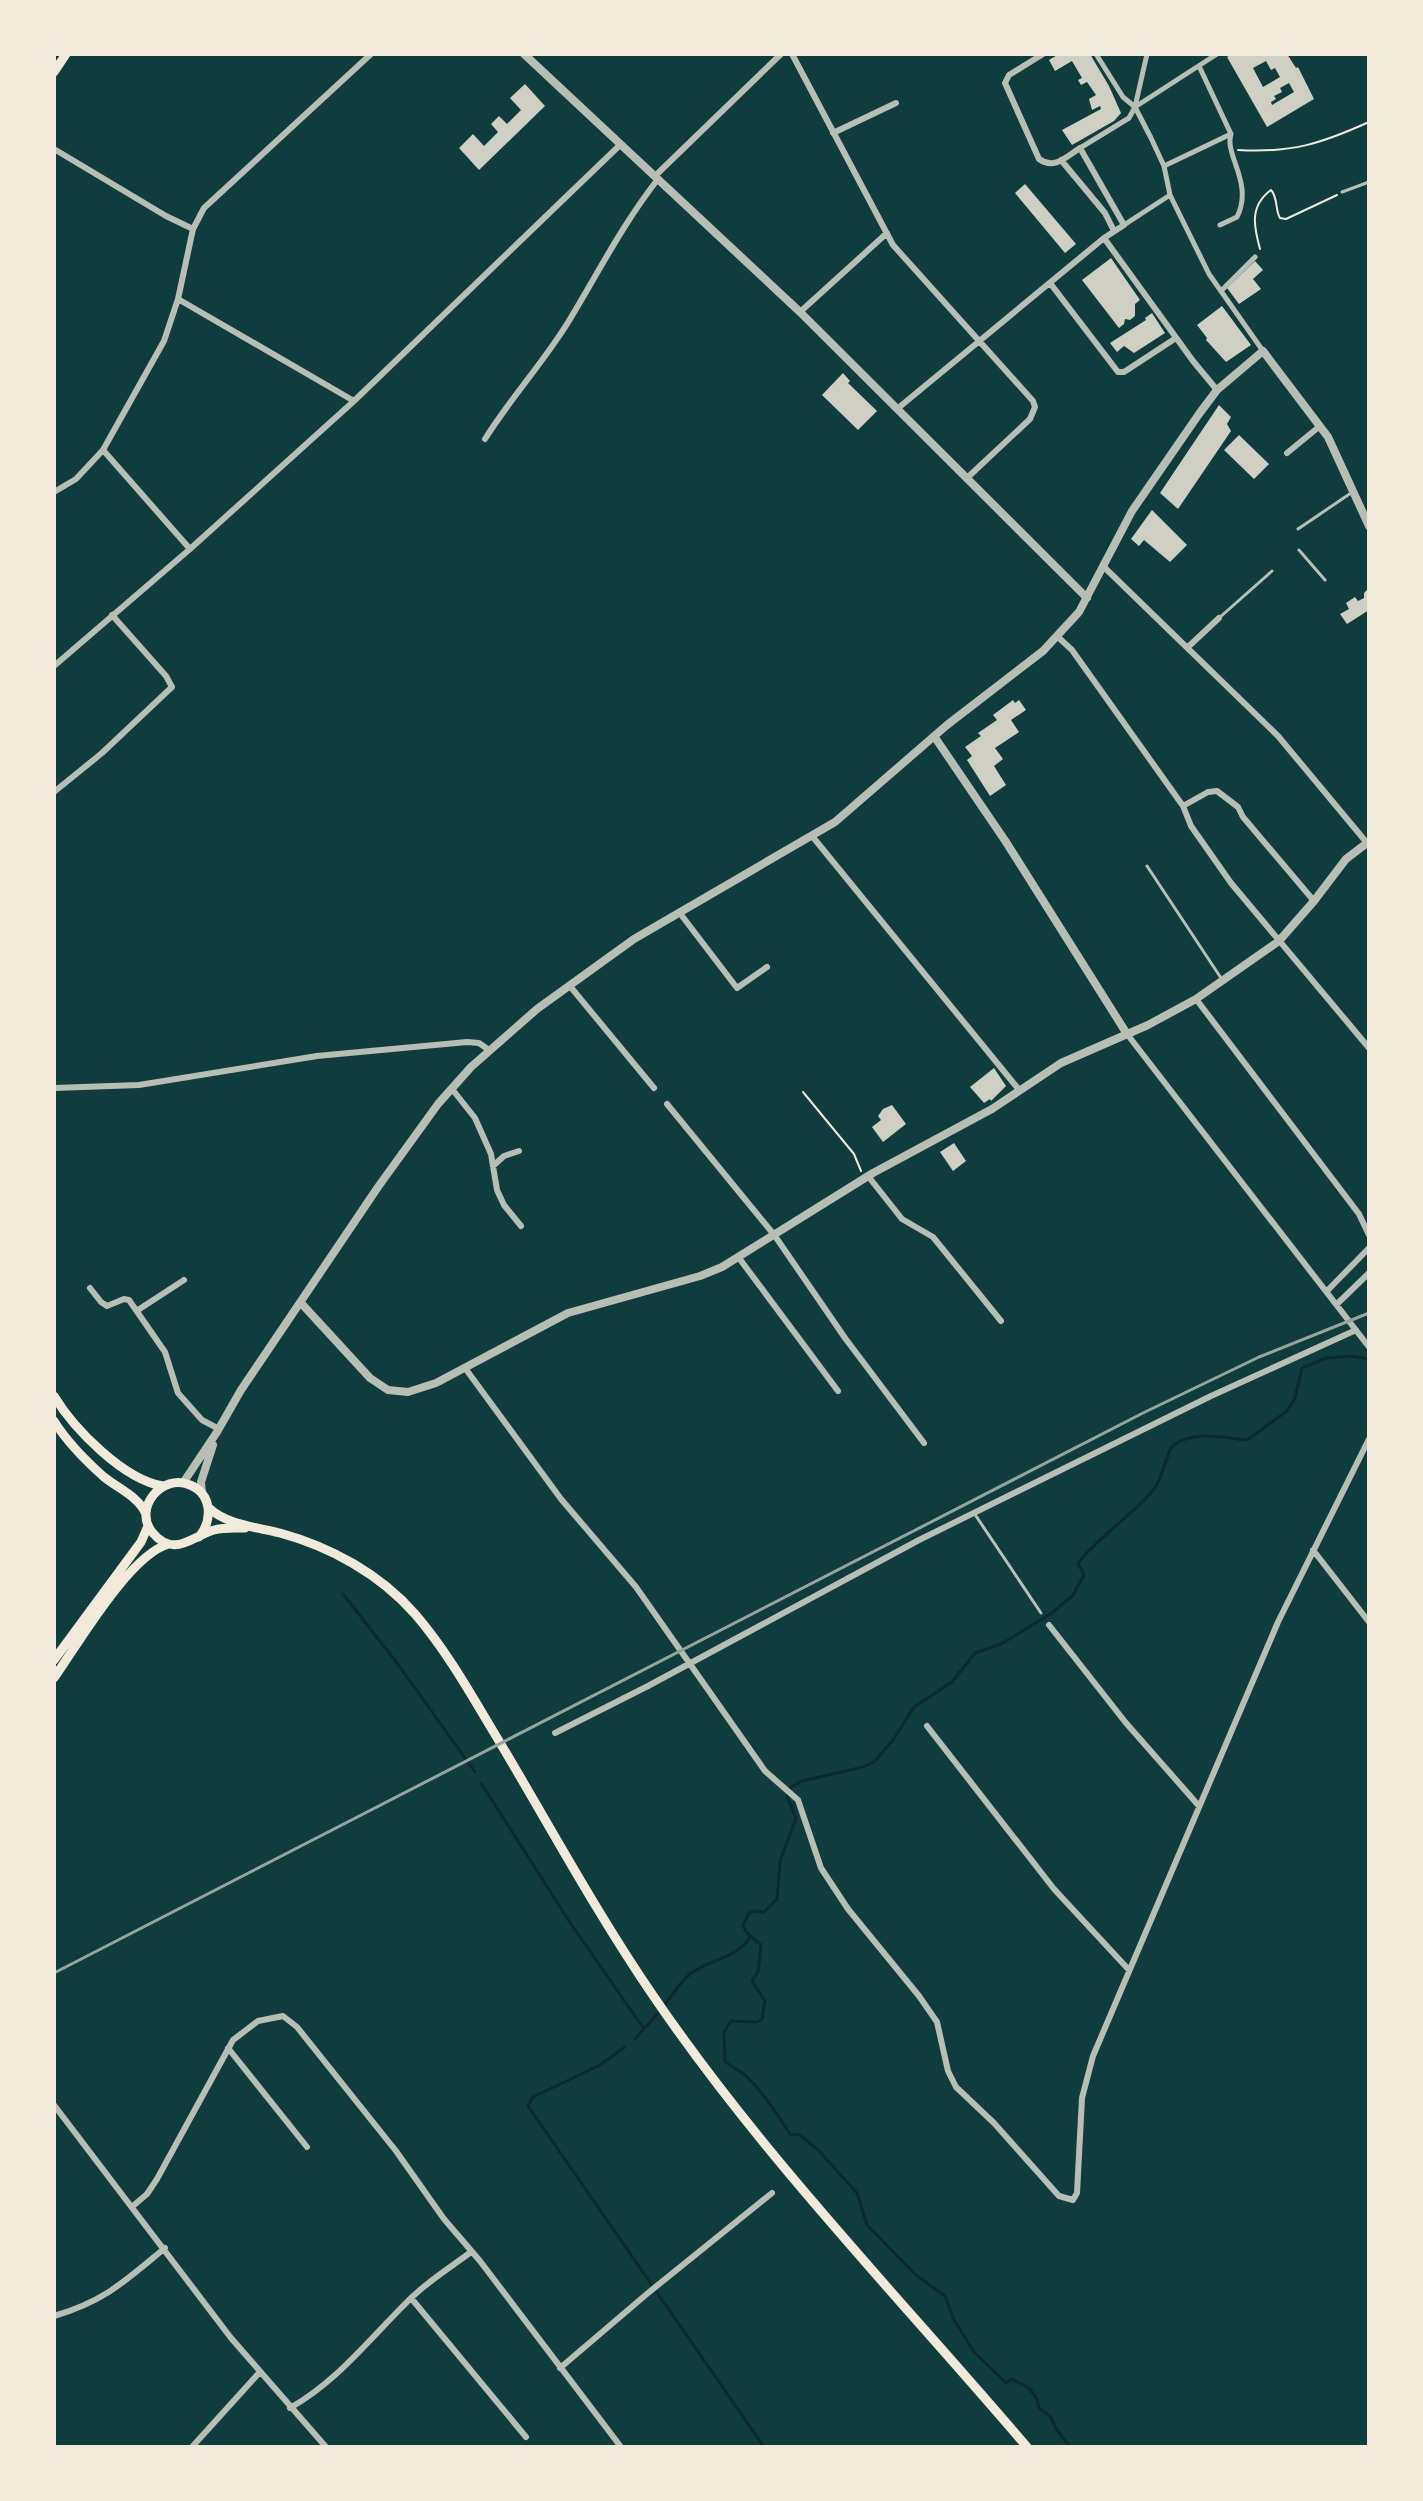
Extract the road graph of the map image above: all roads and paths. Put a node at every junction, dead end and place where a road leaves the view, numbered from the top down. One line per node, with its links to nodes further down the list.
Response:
1 (66, 54): 11 (main road)
2 (371, 54): 29 (street)
3 (524, 54): 18 (street)
4 (781, 54): 23 (street)
5 (792, 54): 15 (street)
6 (1043, 54): 21 (street)
7 (1096, 54): 13 (street)
8 (1147, 54): 13 (street)
9 (1217, 54): 10 (street)
10 (1199, 66): 13 (street); 16 (street)
11 (54, 72)
12 (896, 103): 15 (street)
13 (1135, 107): 19 (street); 22 (street)
14 (1369, 122): 17 (path)
15 (833, 133): 31 (street)
16 (1231, 134): 17 (street); 22 (street)
17 (1228, 142): 28 (street)
18 (621, 144): 23 (street); 42 (street)
19 (1080, 148): 21 (street); 27 (street)
20 (54, 149): 29 (street)
21 (1061, 160): 30 (street)
22 (1164, 166): 26 (street)
23 (656, 177): 37 (street); 45 (street)
24 (1369, 182): 25 (lane)
25 (1342, 192): 33 (path)
26 (1170, 195): 27 (street); 35 (street)
27 (1124, 225): 30 (street)
28 (1220, 225)
29 (193, 229): 36 (street)
30 (1114, 231): 32 (street)
31 (887, 233): 37 (street); 39 (street)
32 (1104, 238): 34 (street); 38 (street)
33 (1257, 255): 35 (street)
34 (1050, 283): 38 (street); 39 (street)
35 (1222, 290): 40 (street)
36 (178, 299): 42 (street); 46 (street)
37 (800, 312): 43 (street)
38 (1176, 338): 41 (street)
39 (980, 341): 43 (street); 48 (street)
40 (1263, 351): 41 (street); 44 (street)
41 (1217, 390): 55 (street)
42 (354, 401): 53 (street)
43 (897, 409): 48 (street)
44 (1320, 426): 47 (street); 49 (street)
45 (485, 439)
46 (103, 450): 50 (street); 53 (street)
47 (1287, 453)
48 (967, 478): 58 (street)
49 (1354, 491): 51 (street); 52 (lane)
50 (54, 492)
51 (1369, 526)
52 (1298, 529)
53 (190, 549): 59 (street)
54 (1299, 550): 57 (lane)
55 (1104, 567): 58 (street); 62 (street)
56 (1272, 571): 60 (lane)
57 (1325, 580)
58 (1087, 598): 61 (street)
59 (112, 615): 63 (street); 65 (street)
60 (1219, 618): 62 (street)
61 (1058, 637): 64 (street); 66 (street)
62 (1188, 647): 68 (street)
63 (54, 666)
64 (934, 736): 67 (street); 77 (street)
65 (54, 792)
66 (1183, 806): 70 (street); 72 (street)
67 (812, 836): 71 (street); 83 (street)
68 (1368, 844): 70 (street)
69 (1147, 866): 74 (lane)
70 (1314, 901): 72 (street)
71 (679, 912): 73 (street); 75 (street)
72 (1279, 941): 74 (street); 78 (street)
73 (767, 967)
74 (1223, 981): 76 (street)
75 (569, 985): 79 (street); 81 (street)
76 (1196, 999): 77 (street); 90 (street)
77 (1127, 1034): 83 (street); 97 (street)
78 (1369, 1048)
79 (489, 1050): 80 (street); 82 (street)
80 (54, 1088)
81 (654, 1088)
82 (452, 1089): 87 (street); 98 (street)
83 (1020, 1091): 88 (street)
84 (803, 1092): 88 (path)
85 (667, 1104): 91 (street)
86 (519, 1151): 87 (street)
87 (493, 1166): 89 (street)
88 (866, 1174): 91 (street); 101 (street)
89 (521, 1226)
90 (1369, 1235)
91 (775, 1236): 93 (street); 111 (street)
92 (1369, 1248): 97 (street)
93 (739, 1258): 105 (street); 106 (street)
94 (1369, 1273): 99 (street)
95 (184, 1280): 100 (street)
96 (90, 1288): 100 (street)
97 (1327, 1291): 99 (street)
98 (301, 1303): 105 (street); 109 (street)
99 (1337, 1304): 102 (street)
100 (138, 1310): 109 (street)
101 (1001, 1321)
102 (1356, 1330): 103 (street); 116 (street)
103 (1365, 1336): 104 (street)
104 (1368, 1346)
105 (465, 1368): 126 (street)
106 (838, 1391)
107 (54, 1396): 113 (main road)
108 (54, 1421): 117 (main road)
109 (218, 1430): 112 (street); 114 (street)
110 (1369, 1439): 121 (street)
111 (924, 1443)
112 (183, 1483): 113 (main road); 114 (main road)
113 (163, 1486): 117 (main road)
114 (202, 1494): 115 (main road)
115 (209, 1508): 118 (main road); 119 (main road)
116 (974, 1513): 122 (lane); 126 (street)
117 (147, 1520): 120 (main road); 125 (main road)
118 (253, 1527): 119 (main road); 148 (main road)
119 (199, 1537): 120 (main road)
120 (169, 1544): 127 (main road)
121 (1313, 1550): 123 (street); 130 (street)
122 (1041, 1613)
123 (1369, 1622)
124 (1049, 1625): 130 (street)
125 (54, 1660)
126 (690, 1664): 129 (street); 131 (street)
127 (54, 1678)
128 (927, 1726): 131 (street)
129 (555, 1733)
130 (1199, 1806): 131 (street)
131 (1129, 1970)
132 (228, 2048): 134 (street); 136 (street); 138 (street)
133 (54, 2105): 136 (street)
134 (307, 2147)
135 (772, 2193): 141 (street)
136 (133, 2206): 137 (street)
137 (165, 2248): 140 (street); 142 (street)
138 (471, 2252): 139 (street); 141 (street)
139 (411, 2298): 143 (street); 144 (street)
140 (54, 2316)
141 (560, 2368): 147 (street)
142 (259, 2373): 143 (street); 145 (street)
143 (290, 2408): 146 (street)
144 (526, 2437)
145 (192, 2447)
146 (326, 2447)
147 (621, 2447)
148 (1027, 2447)

